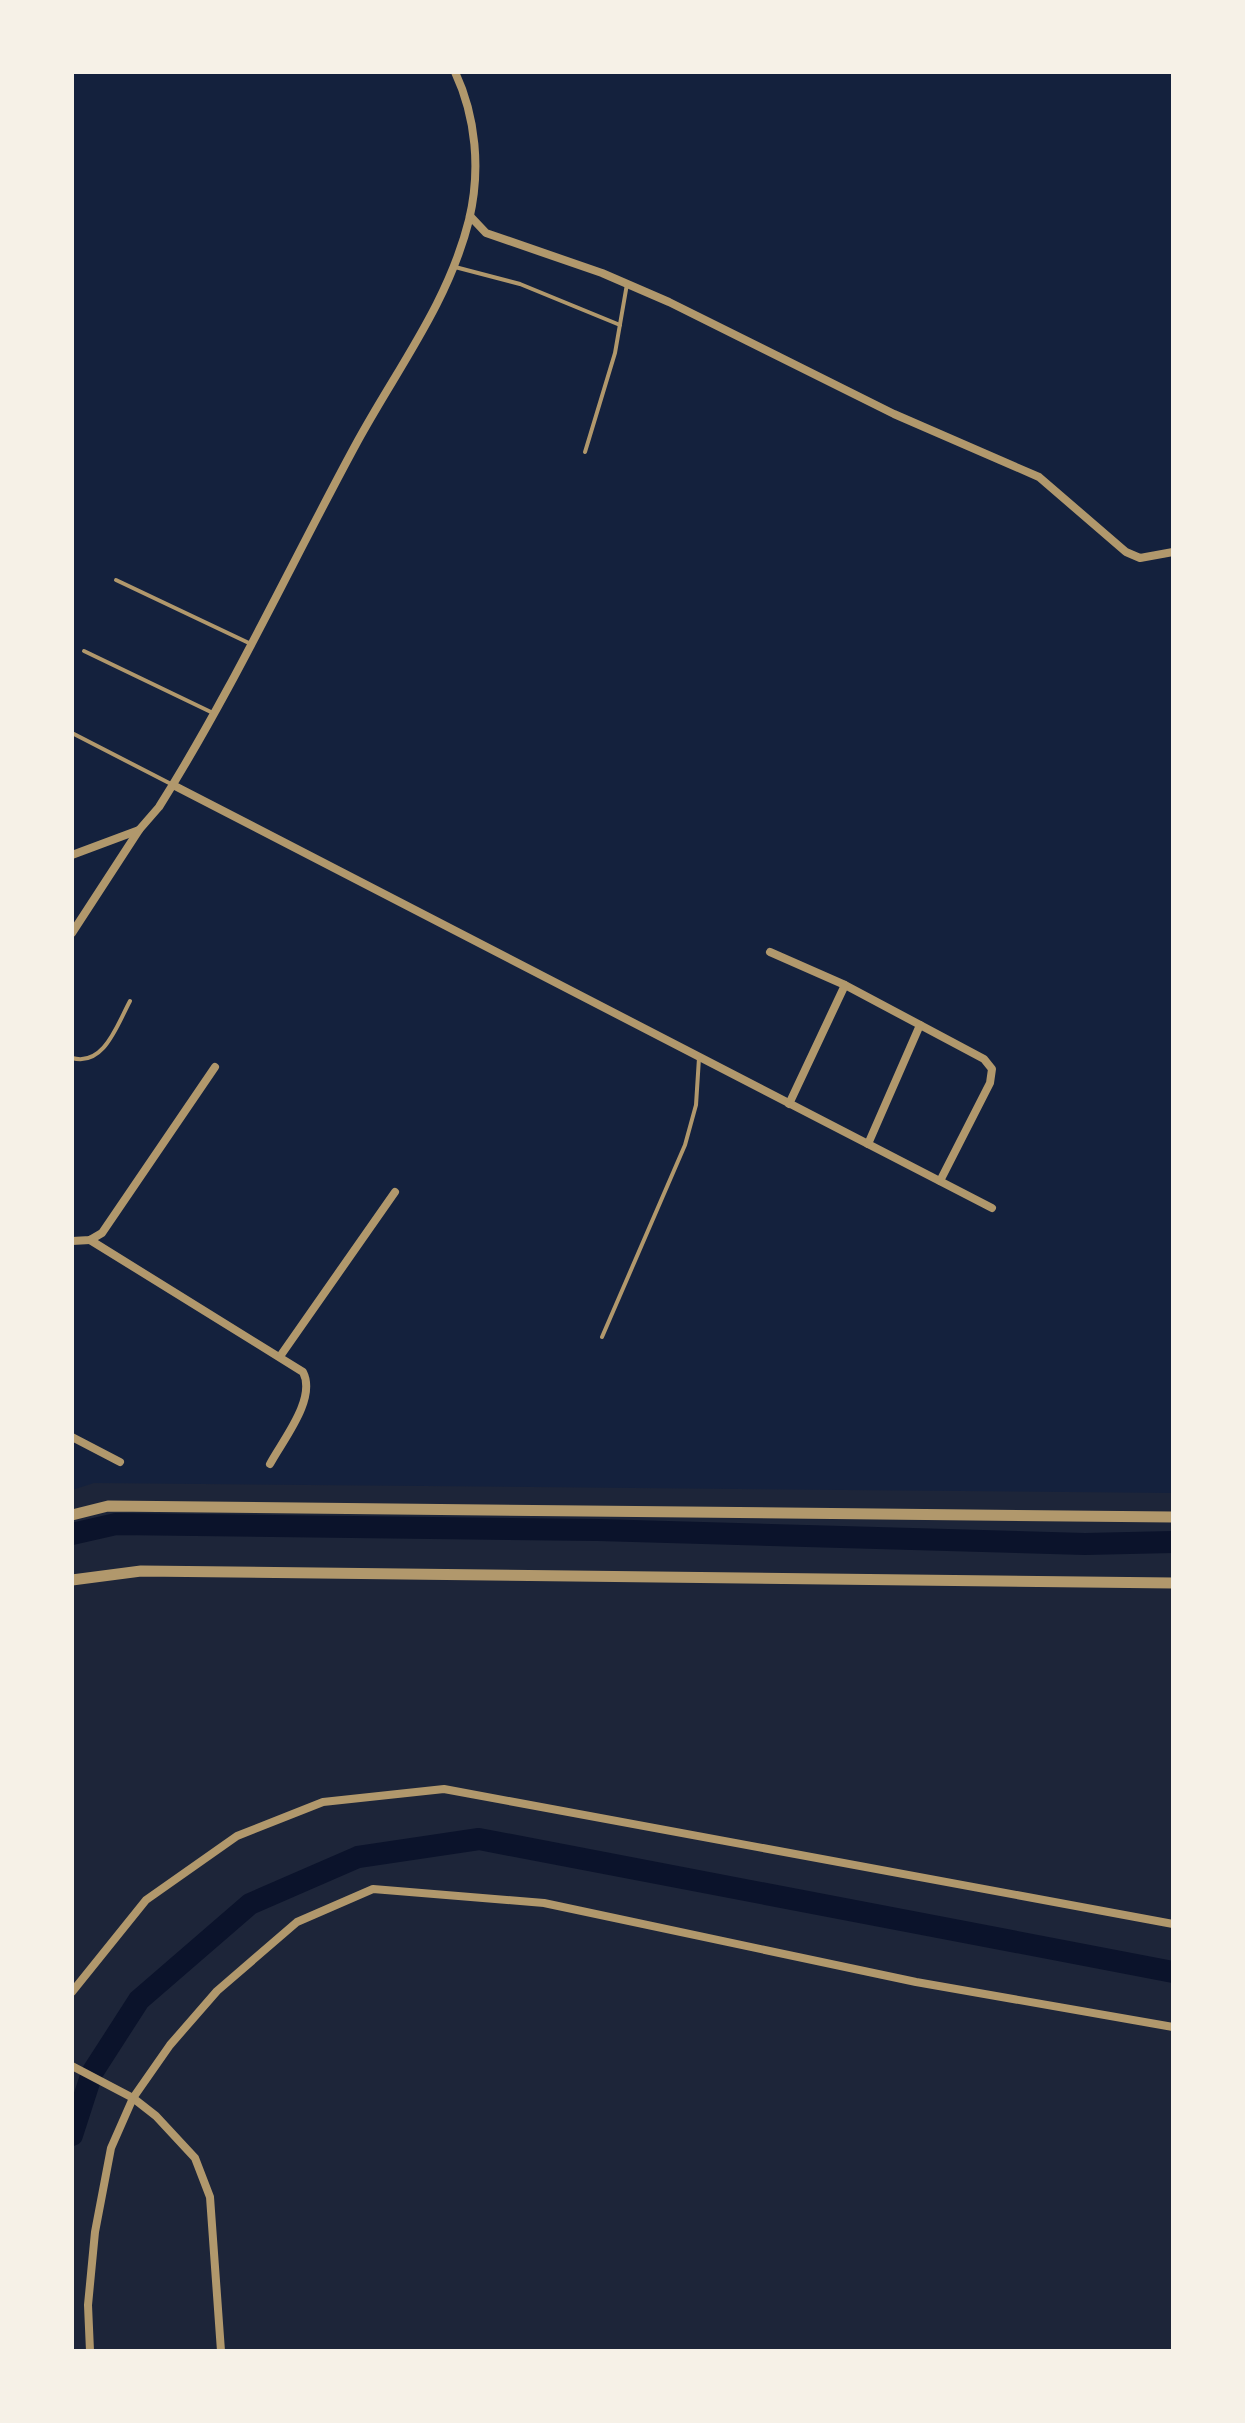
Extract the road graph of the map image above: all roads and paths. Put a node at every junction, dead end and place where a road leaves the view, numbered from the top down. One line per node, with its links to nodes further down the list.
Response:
1 (455, 72): 2 (street)
2 (470, 216): 3 (street); 4 (street)
3 (455, 267): 5 (lane); 9 (street)
4 (627, 284): 5 (lane); 7 (street)
5 (620, 325): 6 (lane)
6 (585, 452)
7 (1173, 552)
8 (116, 580): 9 (lane)
9 (251, 644): 11 (street)
10 (84, 651): 11 (lane)
11 (213, 713): 13 (street)
12 (72, 733): 13 (lane)
13 (173, 785): 14 (street); 22 (street)
14 (139, 830): 15 (street); 16 (street)
15 (72, 855)
16 (72, 933)
17 (770, 952): 18 (street)
18 (845, 985): 20 (street); 24 (street)
19 (130, 1001): 21 (lane)
20 (920, 1025): 25 (street); 26 (street)
21 (72, 1058)
22 (699, 1058): 24 (street); 31 (lane)
23 (215, 1067): 29 (street)
24 (789, 1104): 25 (street)
25 (868, 1144): 26 (street)
26 (940, 1181): 28 (street)
27 (395, 1192): 32 (street)
28 (992, 1208)
29 (90, 1240): 30 (street); 32 (street)
30 (72, 1241)
31 (602, 1337)
32 (281, 1355): 35 (street)
33 (72, 1437): 34 (street)
34 (120, 1462)
35 (270, 1464)
36 (72, 1515): 37 (street)
37 (1173, 1517)
38 (72, 1580): 39 (street)
39 (1173, 1583)
40 (1173, 1924): 41 (street)
41 (72, 1992)
42 (1173, 2027): 44 (street)
43 (72, 2066): 44 (street)
44 (133, 2098): 45 (street); 46 (street)
45 (90, 2351)
46 (221, 2351)

